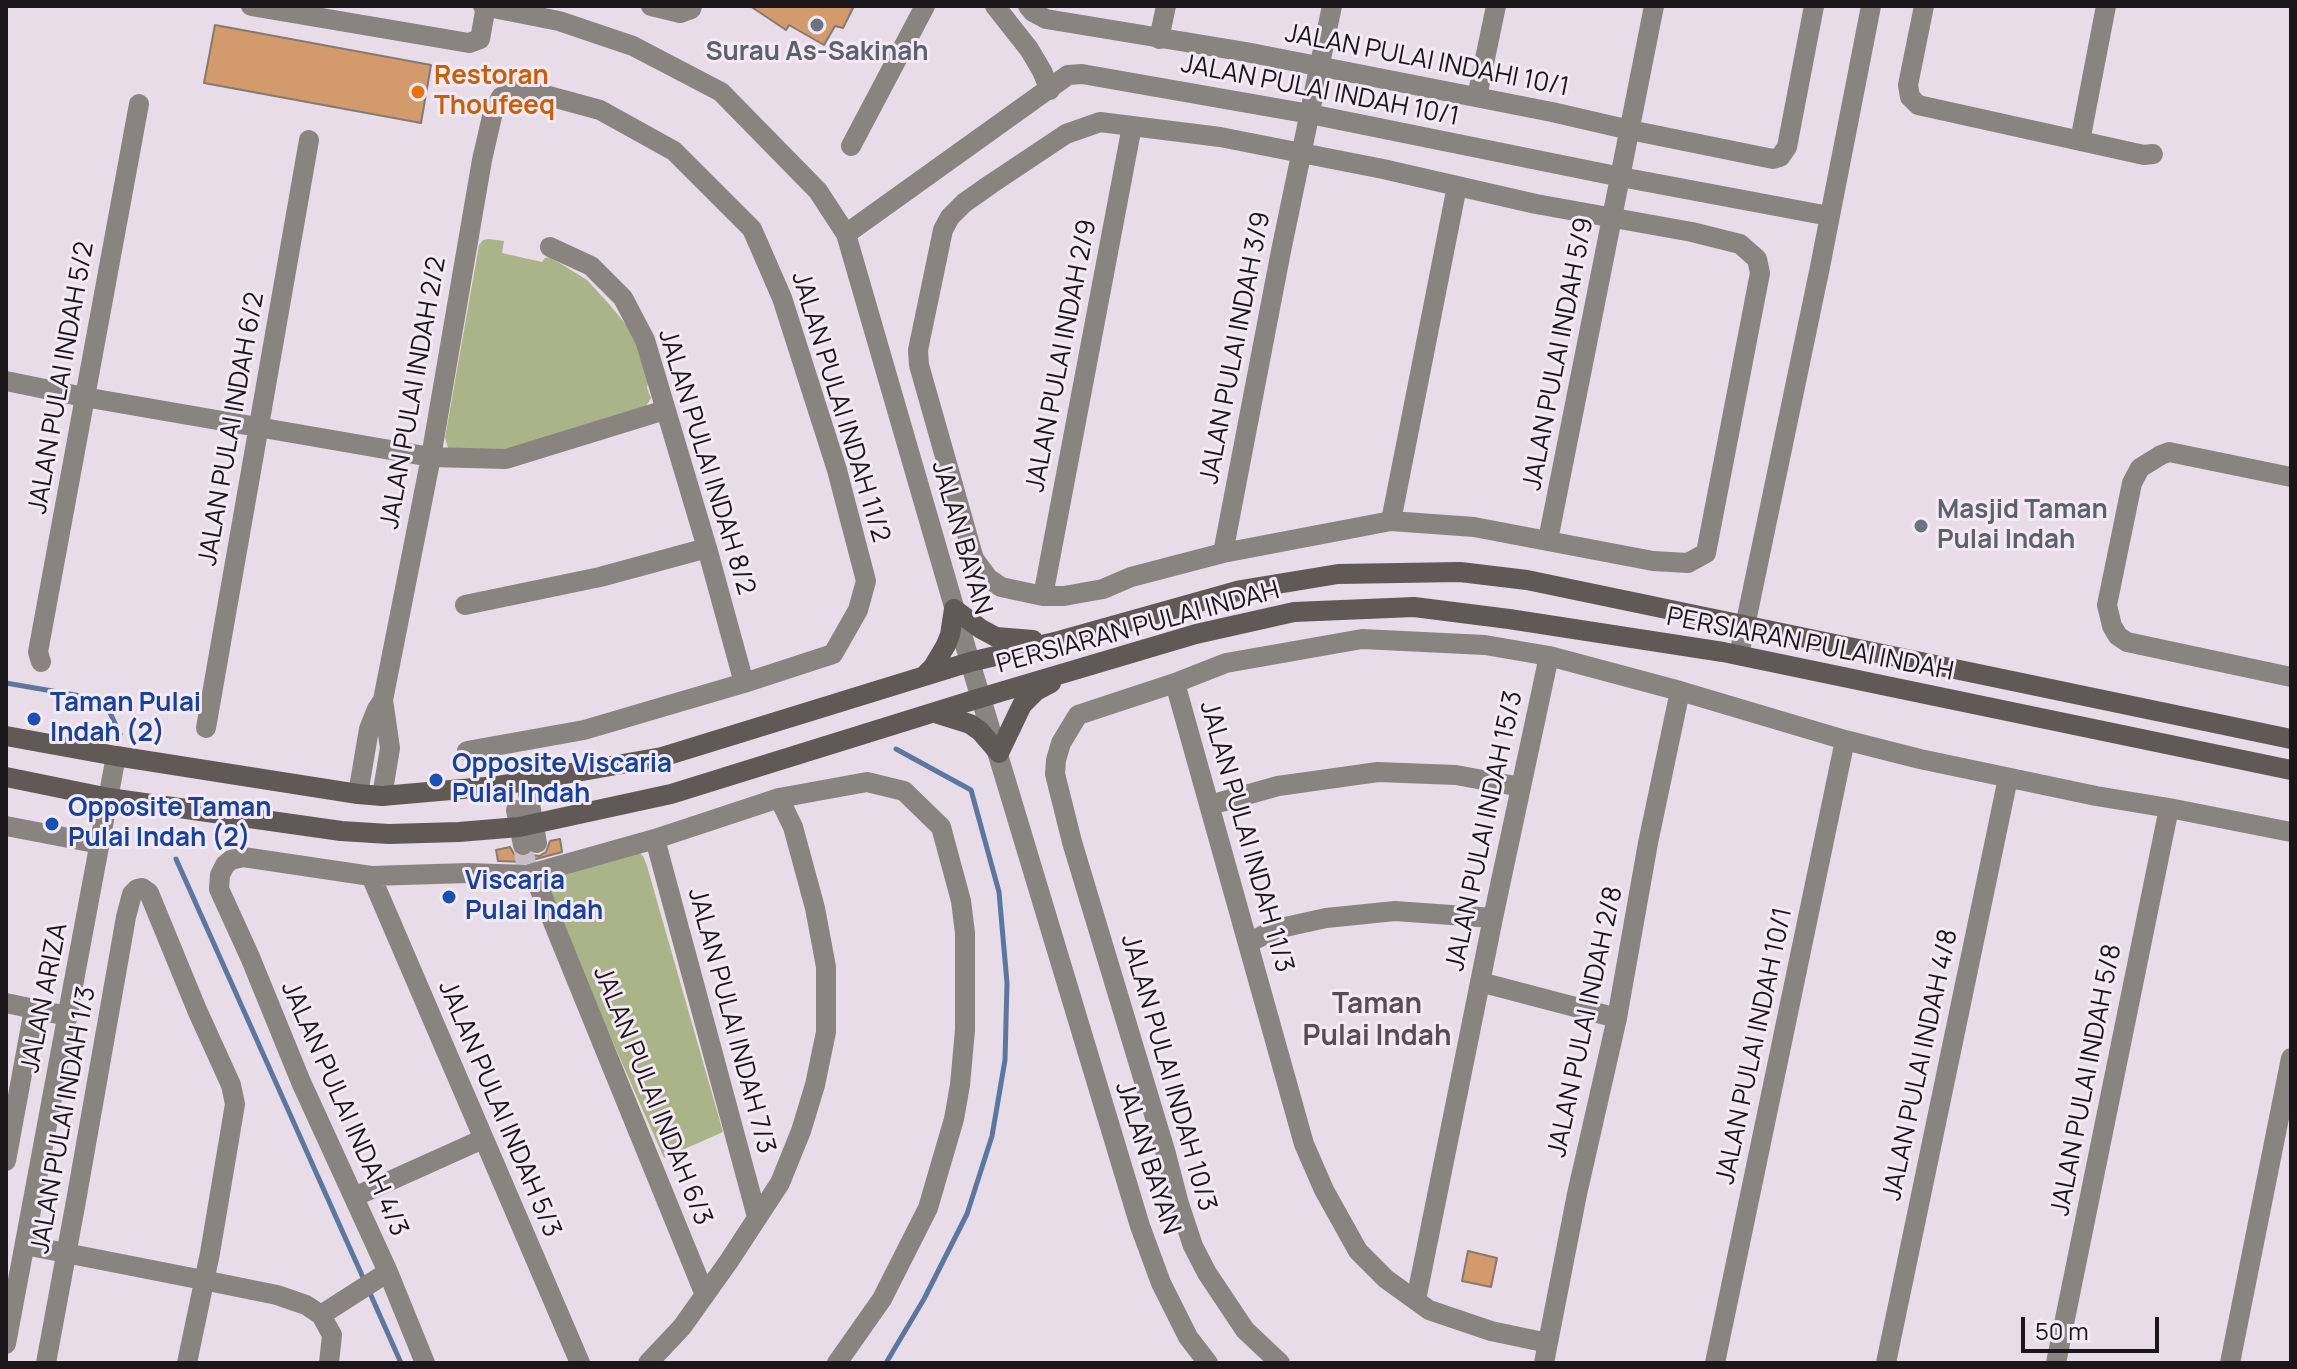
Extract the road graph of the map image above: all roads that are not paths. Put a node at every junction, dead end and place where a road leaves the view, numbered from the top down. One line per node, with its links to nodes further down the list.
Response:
1 (251, 6): 2 (street)
2 (485, 6): 34 (street, JALAN BAYAN)
3 (651, 6): 4 (street)
4 (692, 6)
5 (925, 6): 27 (street)
6 (995, 6): 18 (street)
7 (1028, 6): 16 (street, JALAN PULAI INDAHI 10/1)
8 (1166, 6): 16 (street)
9 (1332, 6): 17 (street, JALAN PULAI INDAH 3/9)
10 (1496, 6): 20 (street, JALAN PULAI INDAH 10/1)
11 (1654, 6): 24 (street, JALAN PULAI INDAH 5/9)
12 (1814, 6): 24 (street, JALAN PULAI INDAHI 10/1)
13 (1871, 6): 32 (street)
14 (1924, 6): 26 (street)
15 (2106, 6): 26 (street)
16 (1159, 39): 17 (street, JALAN PULAI INDAHI 10/1)
17 (1321, 67): 20 (street, JALAN PULAI INDAHI 10/1); 22 (street, JALAN PULAI INDAH 3/9)
18 (1050, 90): 22 (street, JALAN PULAI INDAH 10/1); 34 (street, JALAN PULAI INDAH 10/1)
19 (501, 97): 40 (street, JALAN PULAI INDAH 2/2); 58 (street, JALAN PULAI INDAH 11/2)
20 (1477, 97): 24 (street, JALAN PULAI INDAHI 10/1)
21 (139, 104): 37 (street, JALAN PULAI INDAH 5/2)
22 (1310, 114): 28 (street, JALAN PULAI INDAH 3/9); 30 (street, JALAN PULAI INDAH 10/1)
23 (1132, 126): 28 (street); 46 (street, JALAN PULAI INDAH 2/9); 46 (street)
24 (1630, 130): 30 (street, JALAN PULAI INDAH 5/9)
25 (309, 140): 39 (street, JALAN PULAI INDAH 6/2)
26 (2080, 141): 29 (street)
27 (851, 146)
28 (1301, 153): 31 (street); 45 (street, JALAN PULAI INDAH 3/9)
29 (2153, 154)
30 (1621, 177): 32 (street, JALAN PULAI INDAH 10/1); 33 (street, JALAN PULAI INDAH 5/9)
31 (1457, 186): 33 (street); 42 (street)
32 (1829, 216): 49 (street)
33 (1612, 219): 43 (street, JALAN PULAI INDAH 5/9); 43 (street)
34 (846, 234): 48 (street, JALAN BAYAN)
35 (550, 247): 38 (street, JALAN PULAI INDAH 8/2)
36 (6, 381): 37 (street)
37 (84, 397): 39 (street); 53 (street, JALAN PULAI INDAH 5/2)
38 (665, 410): 40 (street); 44 (street, JALAN PULAI INDAH 8/2)
39 (259, 428): 40 (street); 64 (street, JALAN PULAI INDAH 6/2)
40 (431, 457): 62 (street, JALAN PULAI INDAH 2/2)
41 (2291, 477): 57 (street)
42 (1391, 521): 43 (street); 45 (street)
43 (1548, 540)
44 (707, 548): 47 (street); 58 (street, JALAN PULAI INDAH 8/2)
45 (1223, 553): 46 (street)
46 (1043, 596)
47 (465, 605)
48 (954, 609): 50 (main road); 54 (street, JALAN BAYAN); 56 (main road)
49 (1745, 627): 50 (main road, PERSIARAN PULAI INDAH); 51 (street); 66 (main road, PERSIARAN PULAI INDAH)
50 (1059, 641): 54 (main road, PERSIARAN PULAI INDAH)
51 (1739, 655): 55 (main road, PERSIARAN PULAI INDAH); 71 (main road, PERSIARAN PULAI INDAH)
52 (1549, 656): 59 (street); 60 (street); 75 (street, JALAN PULAI INDAH 15/3)
53 (41, 662)
54 (970, 662): 56 (main road, PERSIARAN PULAI INDAH); 61 (street, JALAN BAYAN)
55 (1071, 671): 61 (main road, PERSIARAN PULAI INDAH); 69 (main road)
56 (923, 677): 74 (main road, PERSIARAN PULAI INDAH)
57 (2291, 677)
58 (744, 683): 68 (street, JALAN PULAI INDAH 11/2)
59 (1175, 683): 80 (street, JALAN PULAI INDAH 11/3); 117 (street, JALAN PULAI INDAH 10/3)
60 (1680, 691): 67 (street); 94 (street, JALAN PULAI INDAH 2/8)
61 (980, 698): 63 (main road, PERSIARAN PULAI INDAH); 69 (street, JALAN BAYAN)
62 (383, 700): 76 (street, JALAN PULAI INDAH 2/2); 77 (street, JALAN PULAI INDAH 2/2)
63 (933, 712): 69 (main road); 86 (main road, PERSIARAN PULAI INDAH)
64 (206, 728)
65 (6, 736): 70 (main road, PERSIARAN PULAI INDAH)
66 (2291, 739)
67 (1845, 740): 73 (street); 118 (street, JALAN PULAI INDAH 10/1)
68 (467, 751)
69 (999, 753): 116 (street, JALAN BAYAN)
70 (116, 756): 76 (main road, PERSIARAN PULAI INDAH); 78 (street, JALAN ARIZA)
71 (2291, 770)
72 (6, 777): 78 (main road, PERSIARAN PULAI INDAH)
73 (2008, 778): 81 (street); 119 (street, JALAN PULAI INDAH 4/8)
74 (520, 783): 77 (main road, PERSIARAN PULAI INDAH); 86 (street, JALAN PULAI INDAH 6/3)
75 (1521, 787): 80 (street); 88 (street, JALAN PULAI INDAH 15/3)
76 (358, 794): 77 (main road, PERSIARAN PULAI INDAH)
77 (382, 796)
78 (109, 798): 85 (street, JALAN ARIZA); 86 (main road, PERSIARAN PULAI INDAH)
79 (779, 798): 84 (street); 99 (street); 115 (street)
80 (1210, 805): 89 (street, JALAN PULAI INDAH 11/3)
81 (2169, 808): 83 (street); 120 (street, JALAN PULAI INDAH 5/8)
82 (6, 826): 85 (street)
83 (2291, 832)
84 (655, 839): 86 (street); 99 (street, JALAN PULAI INDAH 7/3)
85 (100, 844): 93 (street, JALAN ARIZA)
86 (529, 851): 87 (street); 104 (street, JALAN PULAI INDAH 6/3)
87 (371, 876): 96 (street, JALAN PULAI INDAH 5/3); 98 (street, JALAN PULAI INDAH 4/3)
88 (1493, 918): 89 (street); 90 (street, JALAN PULAI INDAH 15/3)
89 (1248, 943): 105 (street, JALAN PULAI INDAH 11/3)
90 (1480, 982): 94 (street); 105 (street, JALAN PULAI INDAH 15/3)
91 (6, 1003): 92 (street)
92 (34, 1009): 93 (street); 97 (street)
93 (67, 1016): 100 (street, JALAN ARIZA)
94 (1617, 1018): 108 (street, JALAN PULAI INDAH 2/8)
95 (2291, 1058): 121 (street)
96 (483, 1139): 98 (street); 113 (street, JALAN PULAI INDAH 5/3)
97 (6, 1161)
98 (354, 1197): 102 (street, JALAN PULAI INDAH 4/3)
99 (757, 1217): 104 (street)
100 (25, 1245): 101 (street); 107 (street, JALAN ARIZA)
101 (67, 1253): 103 (street); 103 (street, JALAN PULAI INDAH 1/3); 109 (street, JALAN PULAI INDAH 1/3)
102 (385, 1273): 106 (street); 112 (street, JALAN PULAI INDAH 4/3)
103 (203, 1280): 106 (street); 110 (street)
104 (705, 1295): 114 (street)
105 (1416, 1300): 108 (street, JALAN PULAI INDAH 11/3)
106 (321, 1315): 111 (street)
107 (6, 1339)
108 (1546, 1353)
109 (46, 1363)
110 (187, 1363)
111 (329, 1363)
112 (425, 1363)
113 (580, 1363)
114 (648, 1363)
115 (837, 1363)
116 (1208, 1363)
117 (1280, 1363)
118 (1715, 1363)
119 (1886, 1363)
120 (2056, 1363)
121 (2230, 1363)

